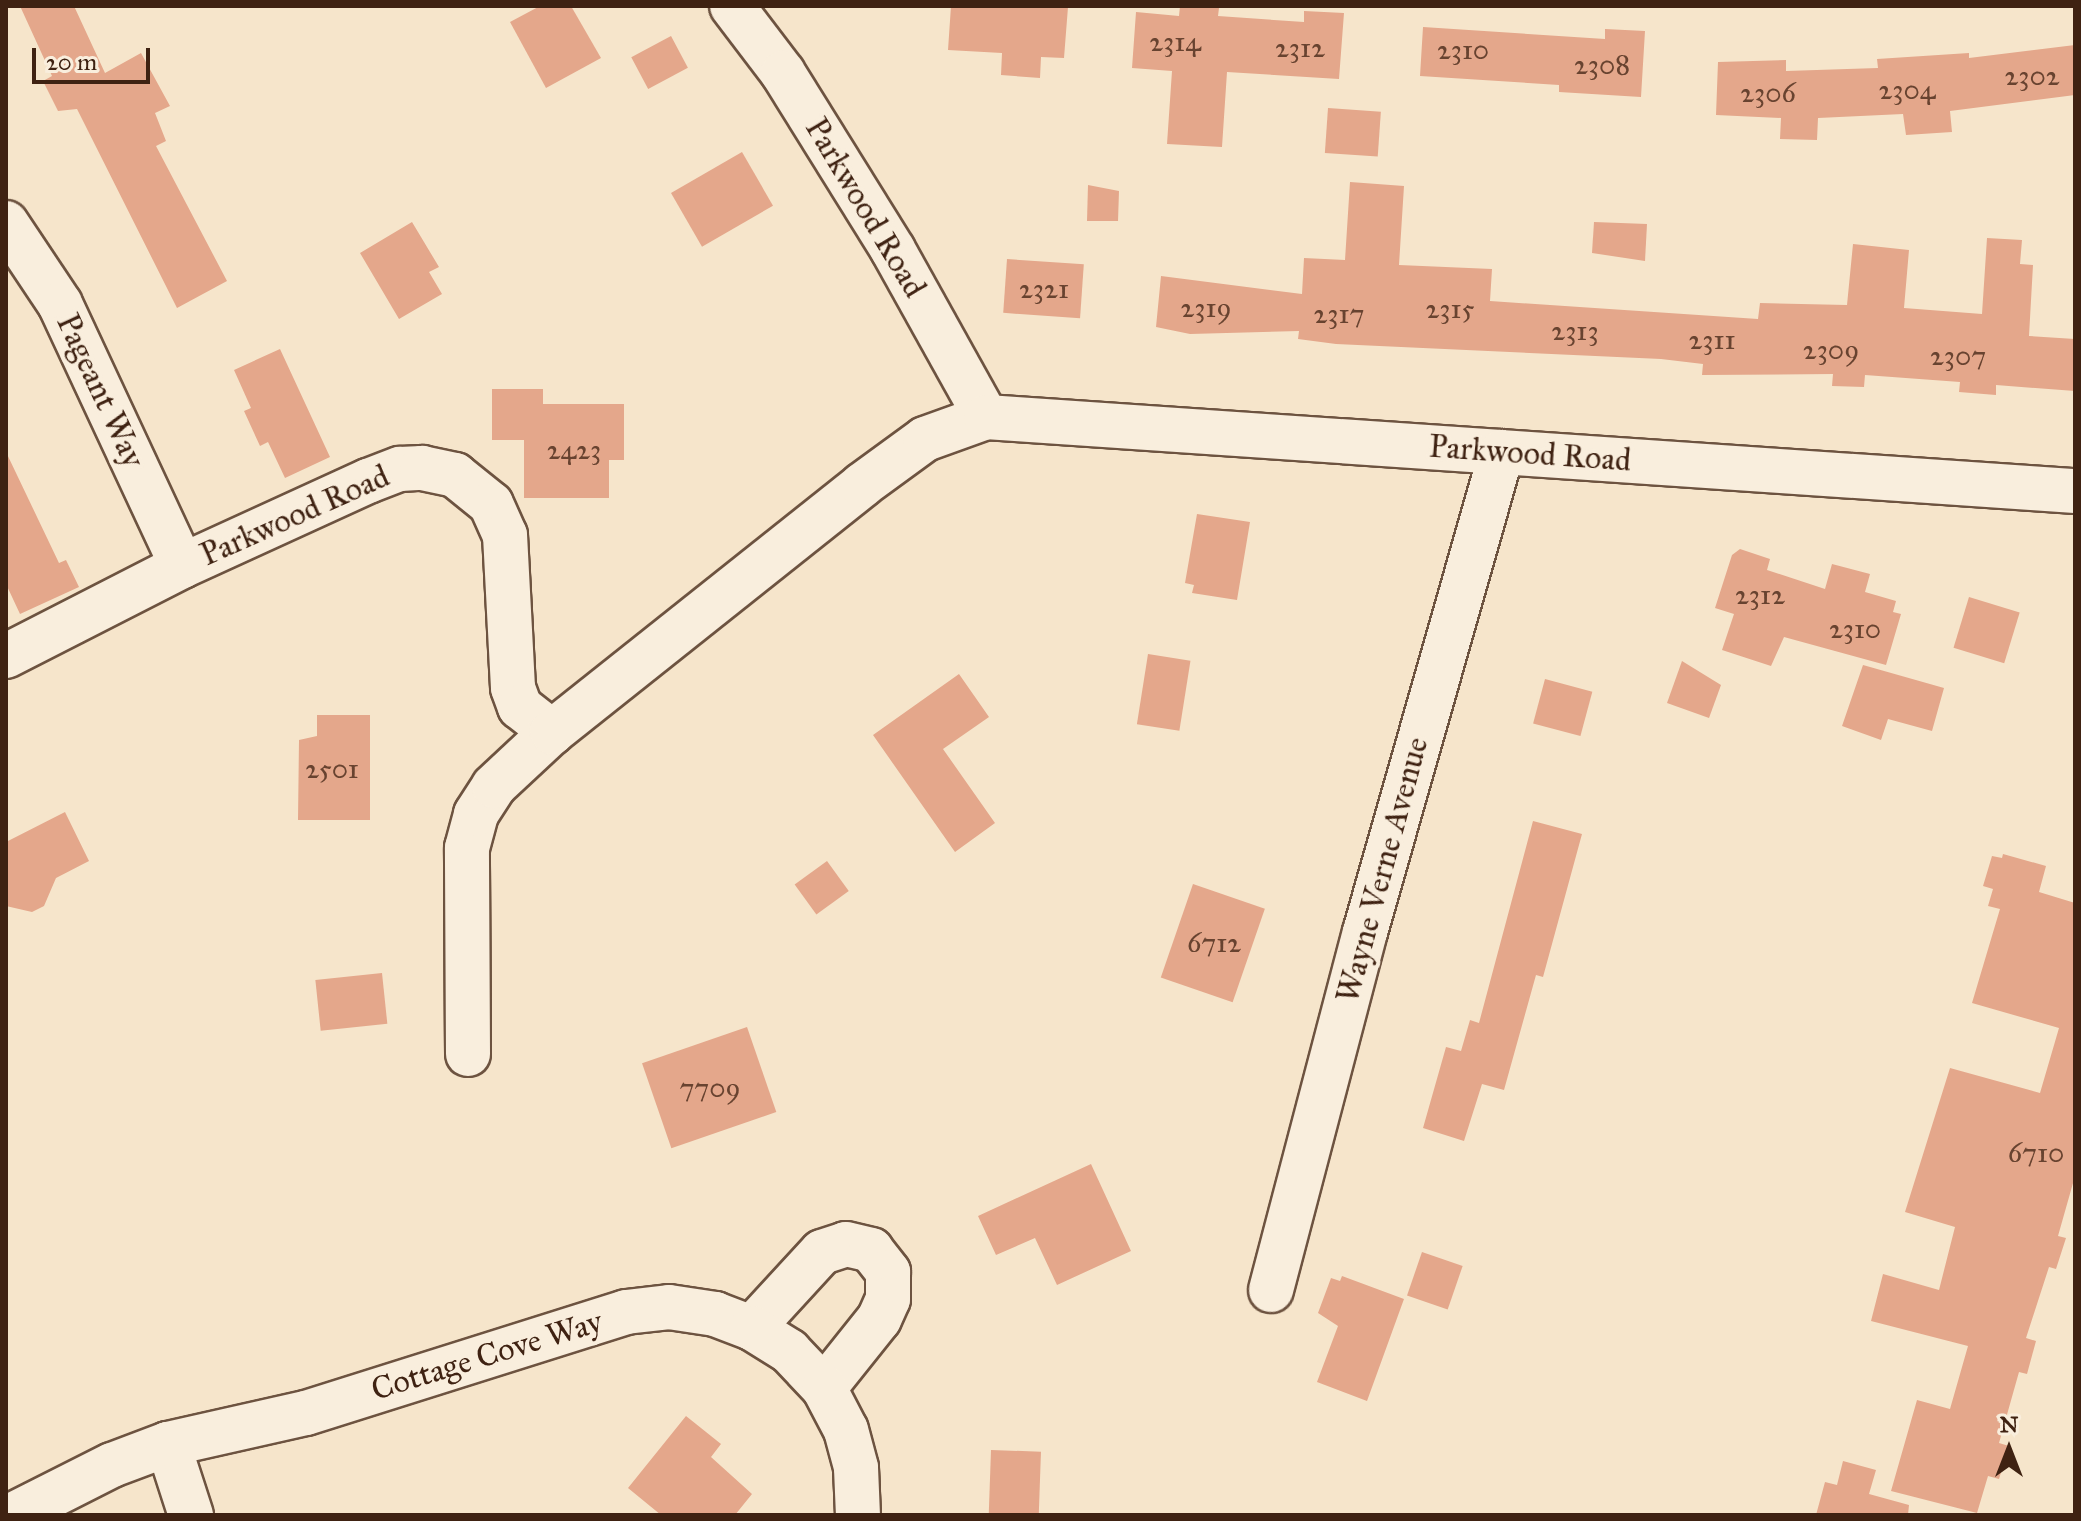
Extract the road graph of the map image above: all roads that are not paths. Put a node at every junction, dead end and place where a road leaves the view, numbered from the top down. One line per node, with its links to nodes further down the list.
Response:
1 (732, 6): 3 (street, Parkwood Road)
2 (6, 223): 6 (street, Pageant Way)
3 (986, 417): 4 (street, Parkwood Road); 8 (street, Parkwood Road)
4 (1502, 452): 5 (street, Parkwood Road); 10 (street, Wayne Verne Avenue)
5 (2075, 491)
6 (182, 566): 7 (street, Parkwood Road); 8 (street, Parkwood Road)
7 (6, 656)
8 (552, 732): 9 (street, Parkwood Road)
9 (468, 1054)
10 (1271, 1290)
11 (752, 1328): 12 (street, Cottage Cove Way); 12 (street); 13 (street, Cottage Cove Way)
12 (824, 1388): 16 (street, Cottage Cove Way)
13 (168, 1444): 14 (street, Cottage Cove Way); 15 (street)
14 (13, 1515)
15 (191, 1515)
16 (858, 1515)

